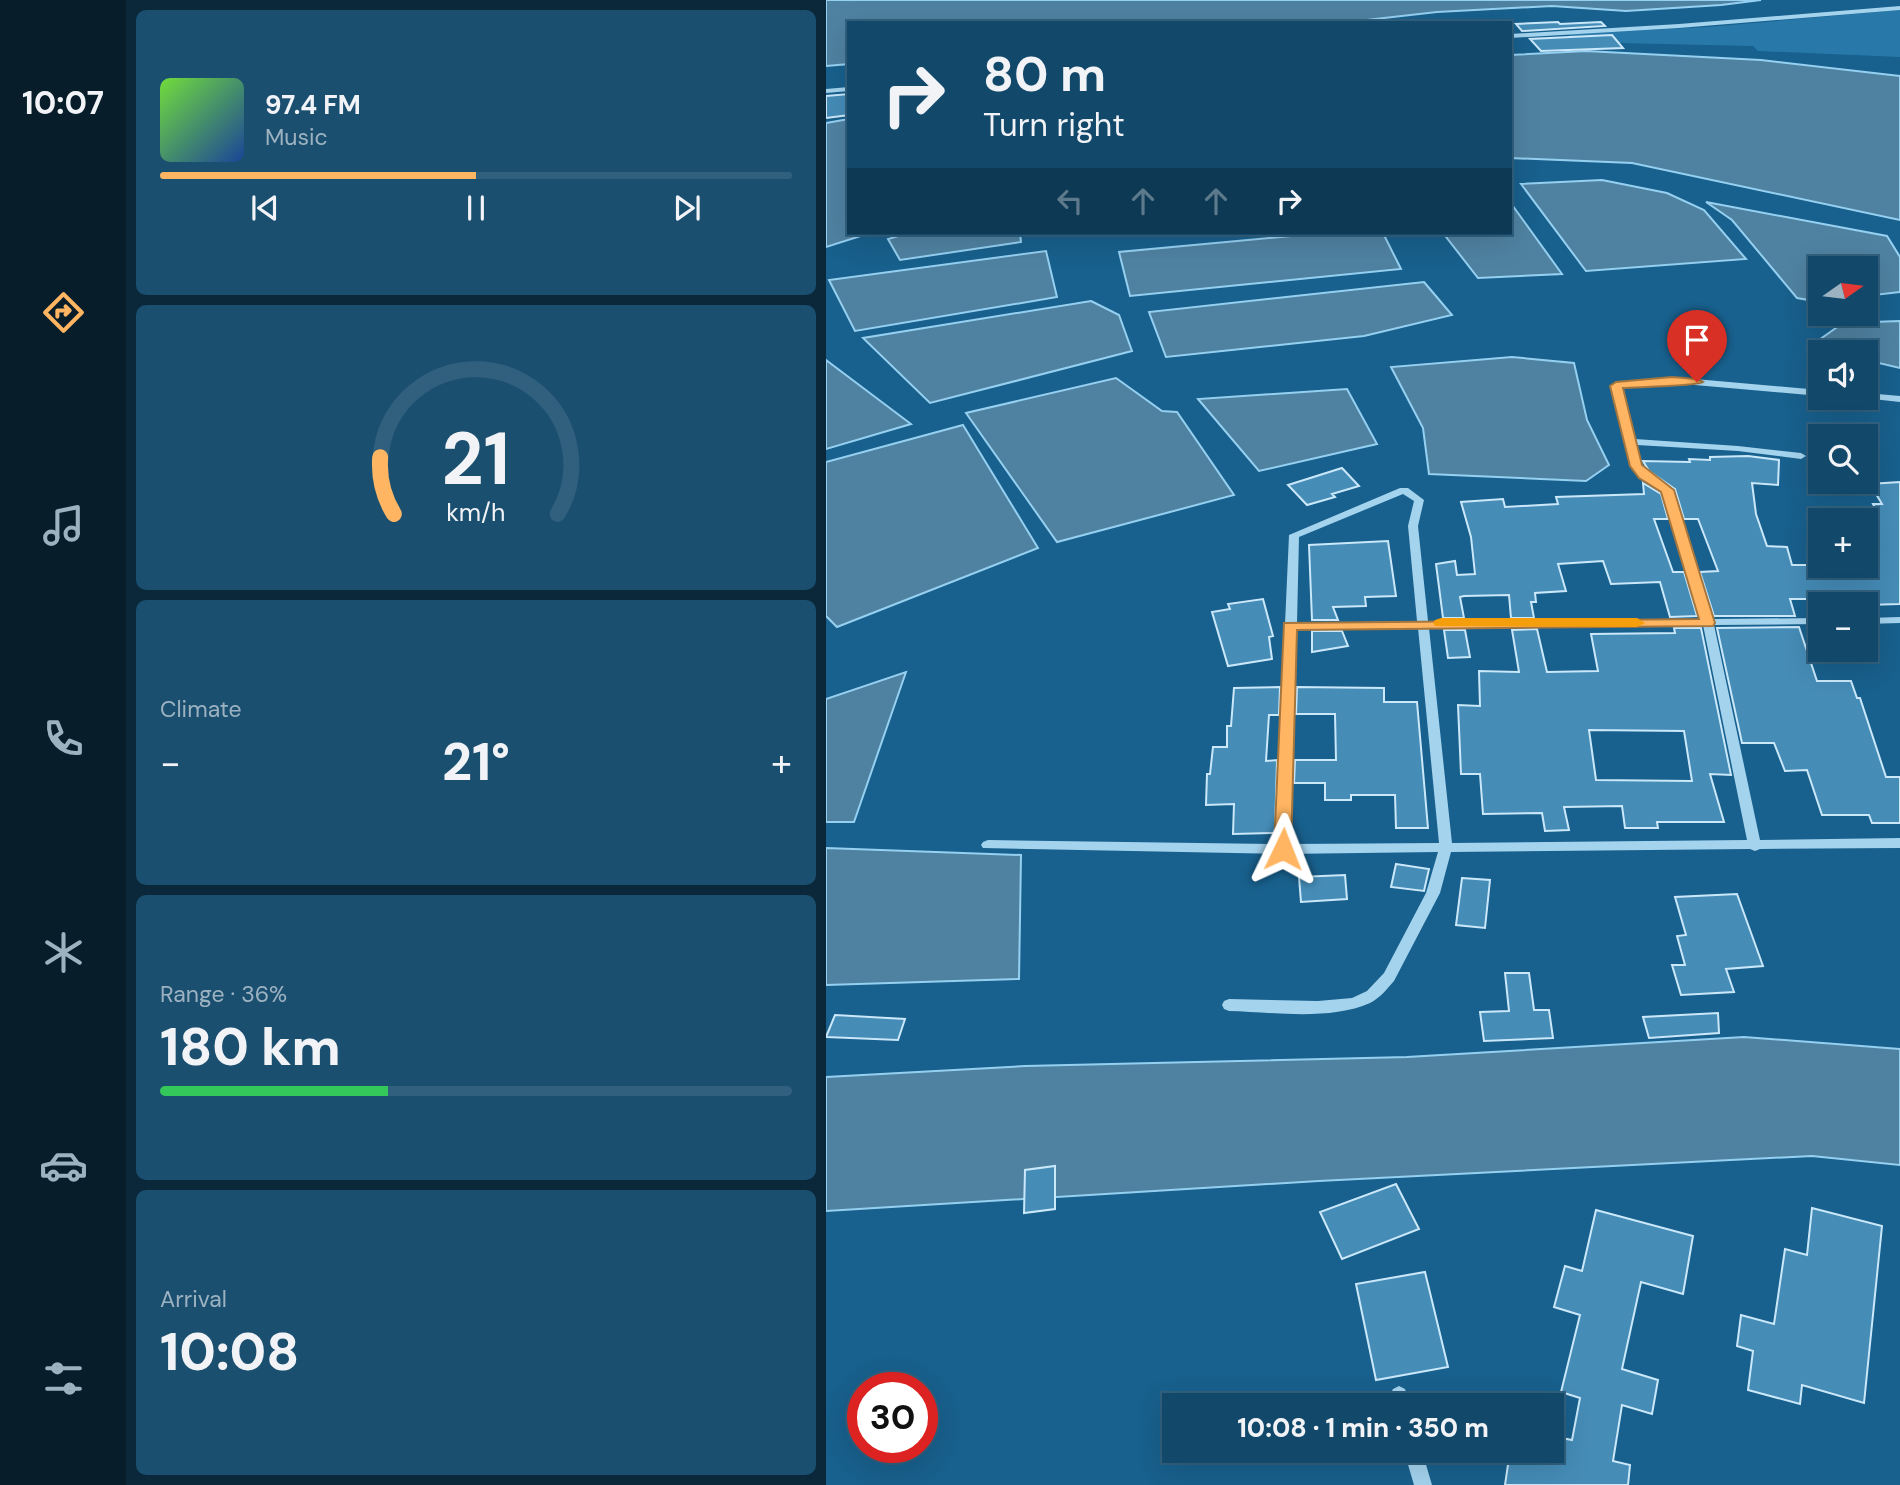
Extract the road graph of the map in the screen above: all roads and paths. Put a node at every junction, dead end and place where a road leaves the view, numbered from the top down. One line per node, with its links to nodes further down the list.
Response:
1 (1900, 8): 2 (street)
2 (1512, 36)
3 (847, 89): 4 (street)
4 (826, 91)
5 (1808, 392): 8 (street)
6 (1878, 397): 7 (street)
7 (1900, 399)
8 (1631, 442): 9 (street); 14 (street)
9 (1801, 456)
10 (1808, 621): 14 (street)
11 (1878, 621): 12 (street)
12 (1900, 621)
13 (1424, 623): 14 (street); 15 (street); 15 (street); 19 (street)
14 (1708, 623): 18 (street)
15 (1289, 626): 20 (street)
16 (1900, 843): 18 (street)
17 (988, 845): 20 (street)
18 (1755, 846): 19 (street)
19 (1446, 847): 20 (street); 21 (street)
20 (1283, 849)
21 (1229, 1005)
22 (1417, 1463): 23 (street)
23 (1423, 1485)

